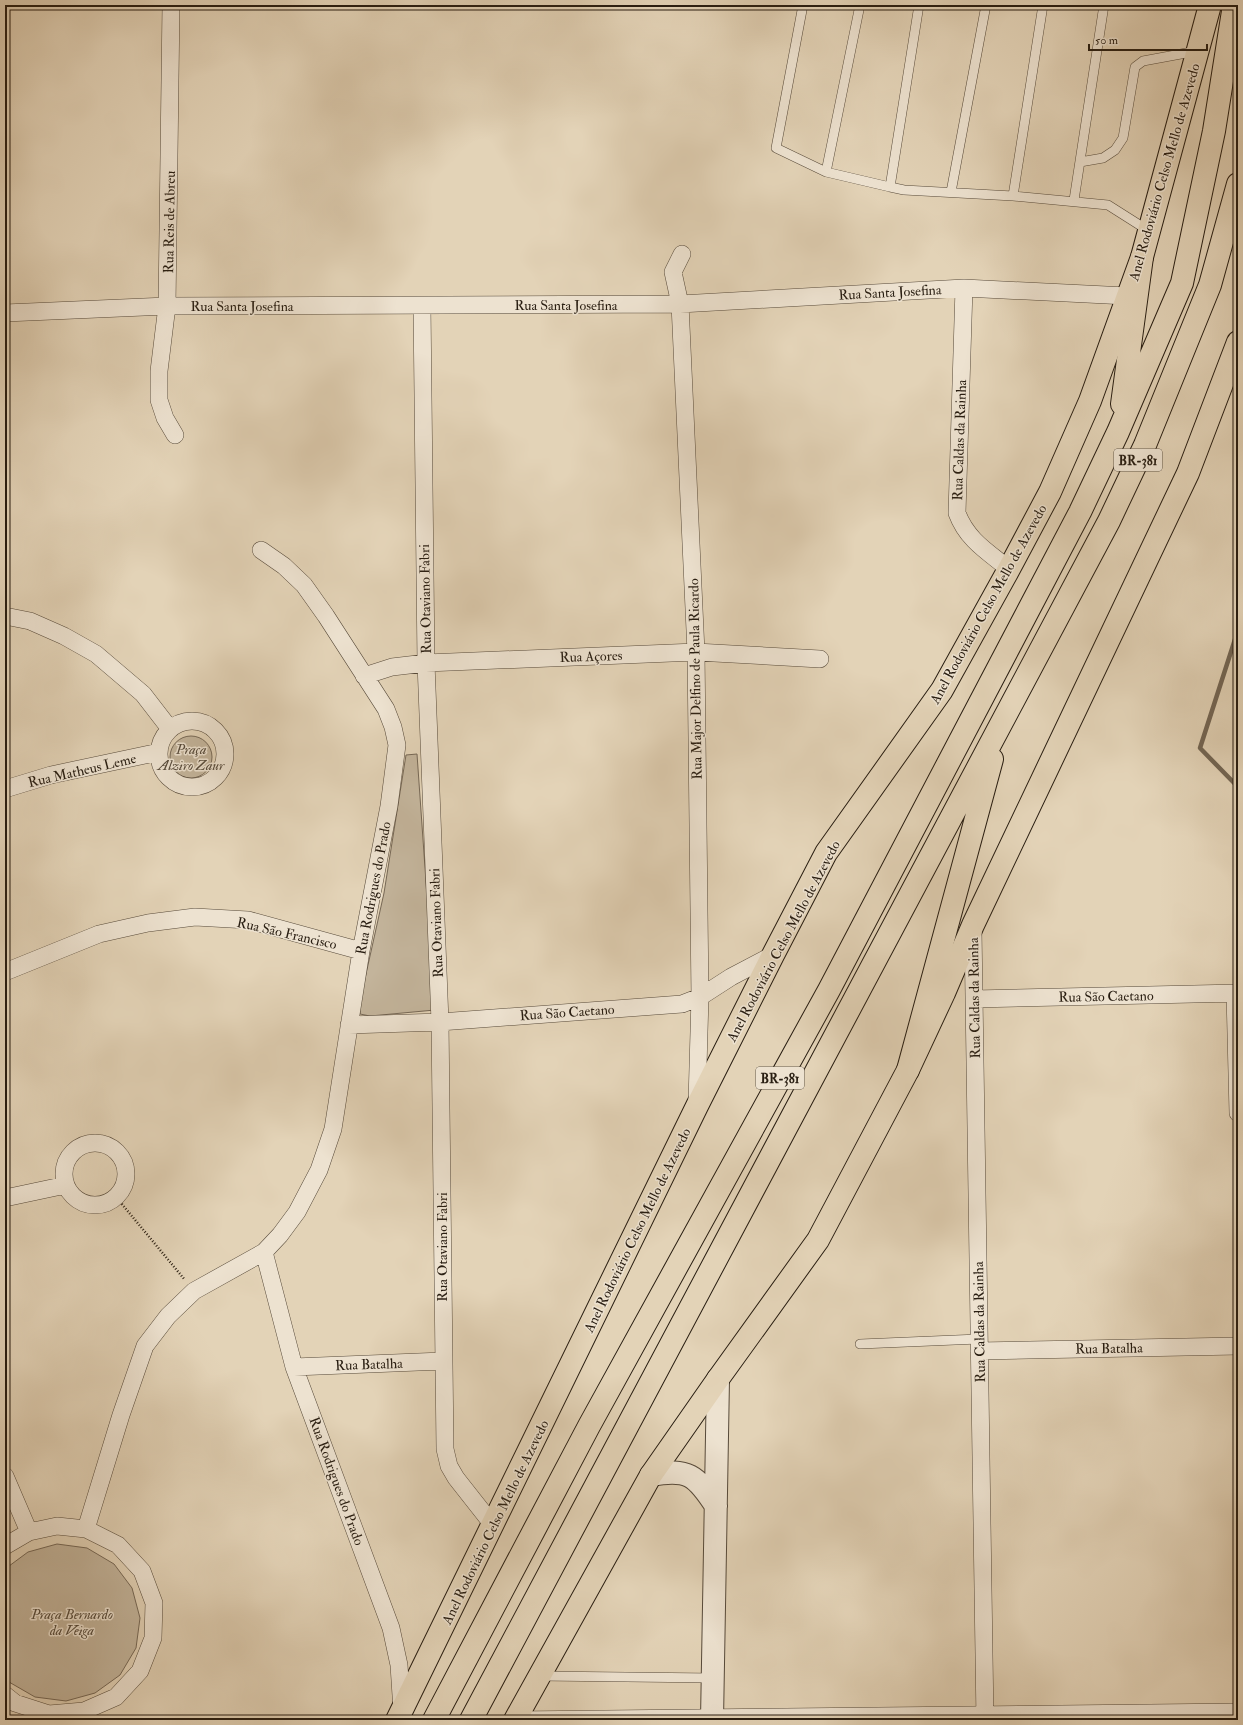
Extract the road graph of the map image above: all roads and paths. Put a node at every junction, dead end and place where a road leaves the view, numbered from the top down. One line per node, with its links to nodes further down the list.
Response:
1 (171, 5): 24 (street, Rua Reis de Abreu)
2 (803, 5): 12 (lane)
3 (860, 5): 12 (lane)
4 (919, 5): 14 (lane)
5 (986, 5): 15 (lane)
6 (1043, 5): 16 (lane)
7 (1104, 5): 11 (lane)
8 (1210, 5): 10 (main road, Anel Rodoviário Celso Mello de Azevedo)
9 (1234, 5): 28 (main road, Anel Rodoviário Celso Mello de Azevedo / BR-381)
10 (1199, 51): 11 (lane); 18 (main road, Anel Rodoviário Celso Mello de Azevedo)
11 (1080, 162): 17 (lane)
12 (826, 172): 14 (lane)
13 (1238, 184): 37 (main road, BR-381)
14 (890, 188): 15 (lane)
15 (951, 192): 16 (lane)
16 (1012, 196): 17 (lane)
17 (1074, 200): 18 (lane)
18 (1149, 232): 20 (main road, Anel Rodoviário Celso Mello de Azevedo)
19 (682, 254): 23 (street, Rua Major Delfino de Paula Ricardo)
20 (1142, 257): 22 (main road, Anel Rodoviário Celso Mello de Azevedo); 28 (main road)
21 (964, 288): 22 (street, Rua Santa Josefina); 23 (street, Rua Santa Josefina); 31 (street, Rua Caldas da Rainha)
22 (1127, 296): 31 (main road, Anel Rodoviário Celso Mello de Azevedo)
23 (680, 304): 25 (street, Rua Santa Josefina); 33 (street, Rua Major Delfino de Paula Ricardo)
24 (168, 306): 25 (street, Rua Santa Josefina); 26 (street, Rua Santa Josefina); 29 (street, Rua Reis de Abreu)
25 (422, 306): 35 (street, Rua Otaviano Fabri)
26 (5, 313)
27 (1238, 342): 41 (main road)
28 (1118, 432): 78 (main road, Anel Rodoviário Celso Mello de Azevedo / BR-381)
29 (175, 435)
30 (261, 550): 36 (street, Rua Rodrigues do Prado)
31 (1010, 569): 43 (main road, Anel Rodoviário Celso Mello de Azevedo)
32 (5, 616): 38 (street)
33 (696, 652): 34 (street, Rua Açores); 35 (street, Rua Açores); 46 (street, Rua Major Delfino de Paula Ricardo)
34 (820, 659)
35 (426, 663): 36 (street, Rua Açores); 48 (street, Rua Otaviano Fabri)
36 (364, 676): 42 (street, Rua Rodrigues do Prado)
37 (1002, 721): 50 (main road); 79 (main road, BR-381)
38 (170, 729): 39 (street); 39 (street)
39 (159, 752): 40 (street, Rua Matheus Leme)
40 (5, 789)
41 (973, 925): 47 (street, Rua Caldas da Rainha); 50 (main road)
42 (361, 951): 44 (street, Rua São Francisco); 49 (street, Rua Rodrigues do Prado)
43 (773, 955): 46 (street, Rua São Caetano); 51 (main road, Anel Rodoviário Celso Mello de Azevedo)
44 (5, 972)
45 (1237, 993): 47 (street, Rua São Caetano); 52 (street)
46 (700, 997): 48 (street, Rua São Caetano); 51 (street, Rua Major Delfino de Paula Ricardo)
47 (974, 999): 59 (street, Rua Caldas da Rainha)
48 (440, 1022): 49 (street, Rua São Caetano); 61 (street, Rua Otaviano Fabri)
49 (349, 1025): 56 (street, Rua Rodrigues do Prado)
50 (908, 1070): 63 (main road)
51 (697, 1106): 67 (main road, Anel Rodoviário Celso Mello de Azevedo)
52 (1238, 1113)
53 (66, 1185): 54 (street); 54 (street); 55 (street)
54 (116, 1197): 57 (path)
55 (5, 1198)
56 (264, 1252): 57 (street, Rua Rodrigues do Prado); 62 (street, Rua Rodrigues do Prado)
57 (194, 1291): 68 (street, Rua Rodrigues do Prado)
58 (860, 1344): 59 (lane)
59 (979, 1345): 60 (street, Rua Batalha); 76 (street, Rua Caldas da Rainha)
60 (1238, 1346)
61 (443, 1361): 62 (street, Rua Batalha); 67 (street, Rua Otaviano Fabri)
62 (294, 1367): 75 (street, Rua Rodrigues do Prado)
63 (718, 1379): 65 (main road); 66 (street)
64 (5, 1476): 69 (street)
65 (651, 1476): 66 (street); 71 (main road)
66 (716, 1506): 72 (street)
67 (493, 1526): 75 (main road, Anel Rodoviário Celso Mello de Azevedo)
68 (86, 1529): 69 (street); 73 (street)
69 (29, 1532): 70 (street)
70 (5, 1546)
71 (539, 1676): 72 (lane); 80 (main road)
72 (712, 1678): 77 (street)
73 (5, 1695)
74 (1238, 1712): 76 (street)
75 (399, 1715)
76 (985, 1717): 77 (street)
77 (712, 1719): 80 (street)
78 (434, 1720)
79 (470, 1720)
80 (516, 1720)

